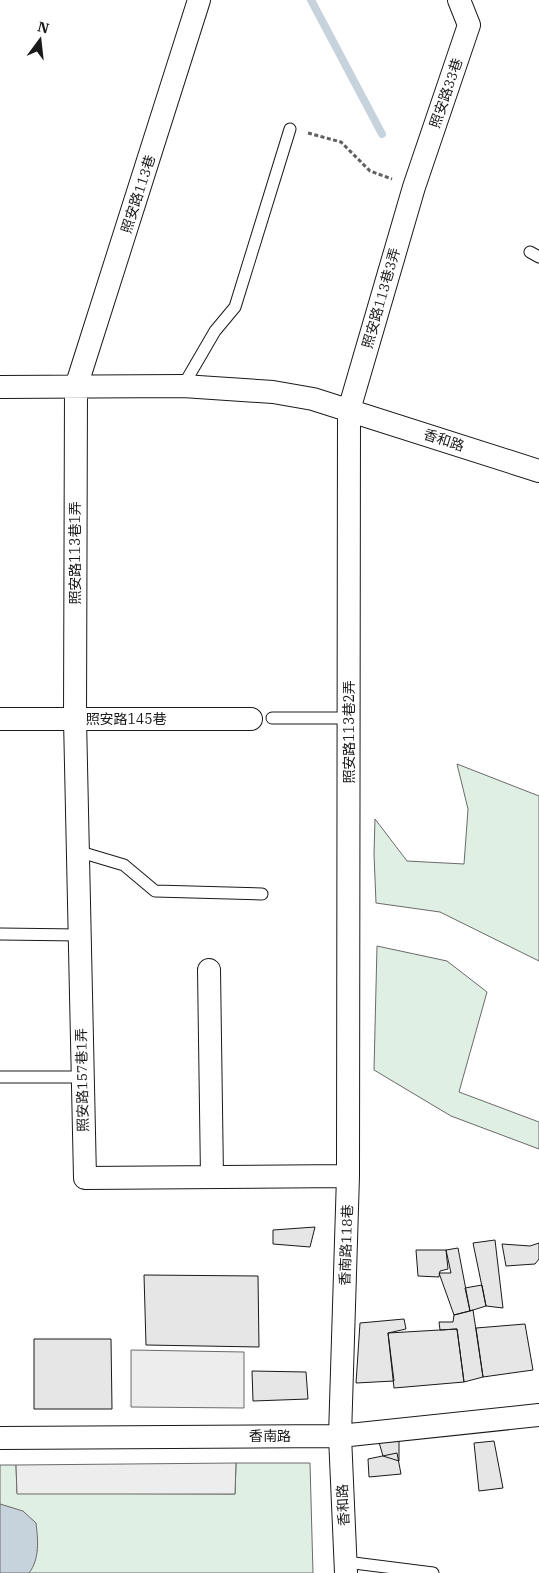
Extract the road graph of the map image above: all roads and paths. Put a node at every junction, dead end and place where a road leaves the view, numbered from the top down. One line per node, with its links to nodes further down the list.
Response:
1 (199, 0): 7 (street, 照安路113巷)
2 (459, 0): 4 (street, 照安路33巷)
3 (290, 128): 4 (path); 5 (lane)
4 (414, 187): 8 (street, 照安路113巷3弄)
5 (183, 386): 7 (street); 8 (street)
6 (0, 387): 7 (street)
7 (76, 387): 12 (street, 照安路113巷1弄)
8 (349, 410): 9 (street, 香和路); 10 (street, 照安路113巷2弄)
9 (539, 470)
10 (349, 718): 13 (lane); 19 (street, 照安路113巷2弄)
11 (0, 719): 12 (street, 照安路145巷)
12 (75, 719): 13 (street, 照安路145巷); 14 (street, 照安路157巷1弄)
13 (262, 719)
14 (77, 851): 15 (lane); 17 (street, 照安路157巷1弄)
15 (262, 894)
16 (0, 934): 17 (lane)
17 (79, 935): 21 (street, 照安路157巷1弄)
18 (209, 970): 23 (street)
19 (348, 1053): 22 (street, 香南路118巷)
20 (0, 1077): 21 (lane)
21 (82, 1077): 23 (street, 照安路157巷1弄)
22 (348, 1176): 23 (street, 照安路157巷1弄); 25 (street, 香南路118巷)
23 (212, 1177)
24 (539, 1415): 25 (street, 香南路)
25 (340, 1436): 26 (street, 香南路); 27 (street, 香和路)
26 (0, 1438)
27 (346, 1568): 28 (lane)
28 (433, 1573)

